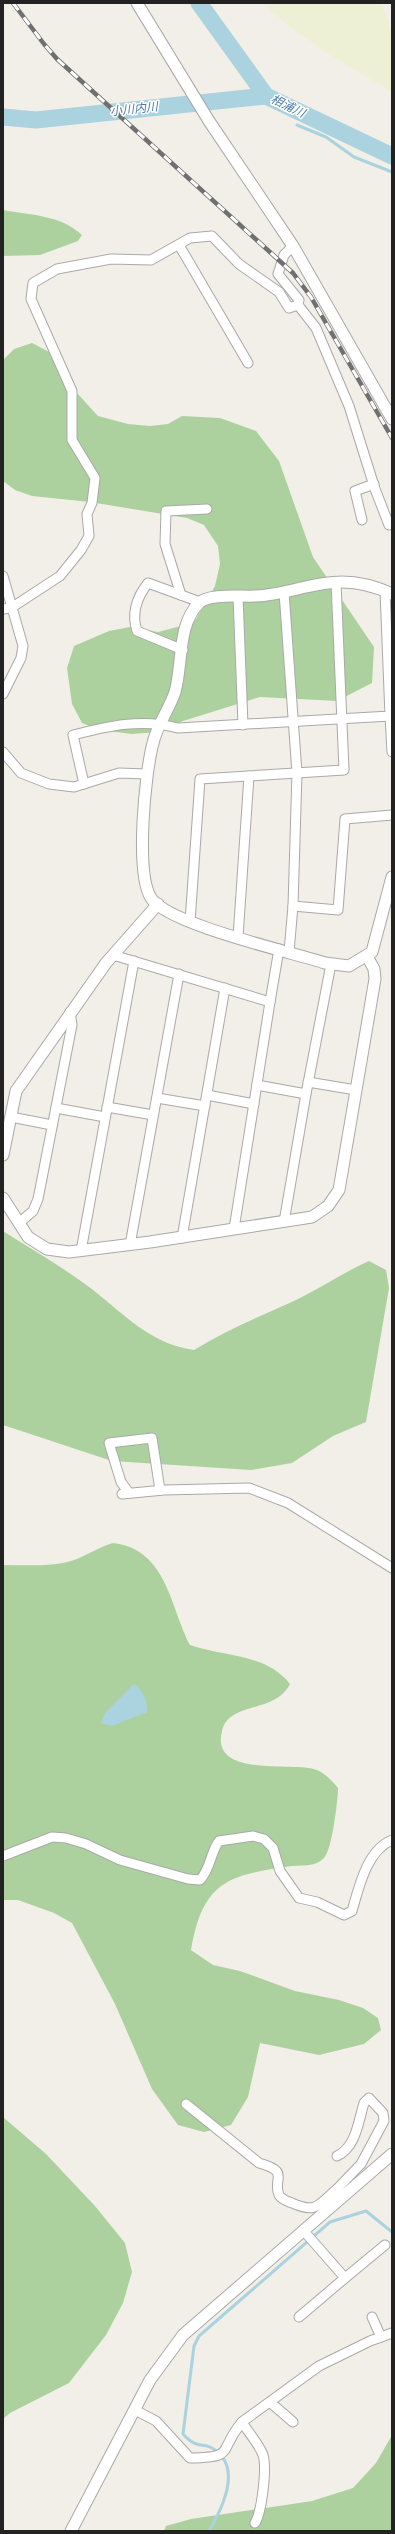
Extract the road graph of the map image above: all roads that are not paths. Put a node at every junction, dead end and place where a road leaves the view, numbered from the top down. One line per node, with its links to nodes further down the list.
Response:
1 (137, 3): 3 (street)
2 (179, 245): 4 (street); 5 (street); 18 (street)
3 (293, 246): 4 (street); 6 (street)
4 (298, 305): 7 (street)
5 (248, 363)
6 (392, 419)
7 (374, 484): 9 (street); 10 (street)
8 (207, 509): 15 (street)
9 (362, 520)
10 (389, 525)
11 (3, 576): 18 (street)
12 (336, 582): 13 (street); 14 (street); 22 (street)
13 (284, 592): 16 (street); 23 (street)
14 (388, 592): 21 (street)
15 (181, 595): 17 (street); 19 (street)
16 (238, 596): 17 (street); 25 (street)
17 (200, 602): 19 (street)
18 (7, 609): 20 (street)
19 (183, 650): 24 (street)
20 (3, 694)
21 (390, 716): 22 (street); 27 (street)
22 (342, 719): 23 (street); 28 (street)
23 (294, 722): 25 (street); 28 (street)
24 (161, 723): 25 (street); 29 (street); 31 (street)
25 (243, 725)
26 (3, 752): 31 (street)
27 (392, 752)
28 (297, 773): 30 (street); 35 (street)
29 (147, 774): 31 (street); 34 (street)
30 (249, 776): 36 (street); 37 (street)
31 (84, 784)
32 (392, 815): 35 (street)
33 (392, 876): 40 (street)
34 (158, 904): 36 (street); 39 (street)
35 (293, 906): 38 (street)
36 (190, 922): 37 (street)
37 (238, 937): 38 (street)
38 (284, 950): 42 (street); 45 (street)
39 (113, 955): 41 (street); 46 (street)
40 (367, 956): 42 (street); 49 (street)
41 (134, 961): 43 (street); 55 (street)
42 (331, 964): 47 (street)
43 (179, 974): 44 (street); 52 (street)
44 (225, 988): 45 (street); 51 (street)
45 (270, 1002): 48 (street)
46 (70, 1012): 56 (street); 59 (street)
47 (308, 1082): 49 (street); 50 (street)
48 (256, 1085): 50 (street); 53 (street)
49 (356, 1090): 63 (street)
50 (306, 1094): 63 (street)
51 (206, 1095): 53 (street); 54 (street)
52 (156, 1098): 54 (street); 57 (street)
53 (254, 1104): 65 (street)
54 (205, 1106): 66 (street)
55 (107, 1107): 57 (street); 58 (street)
56 (56, 1108): 58 (street); 60 (street)
57 (153, 1115): 67 (street)
58 (105, 1117): 68 (street)
59 (11, 1118): 60 (street); 61 (street)
60 (52, 1125): 64 (street)
61 (3, 1155)
62 (3, 1198): 64 (street)
63 (284, 1222): 65 (street)
64 (19, 1223): 68 (street)
65 (234, 1229): 66 (street)
66 (182, 1238): 67 (street)
67 (130, 1245): 68 (street)
68 (81, 1251)
69 (160, 1490): 69 (street); 70 (street)
70 (392, 1568)
71 (392, 1840): 72 (street)
72 (3, 1856)
73 (186, 2104): 76 (street)
74 (392, 2154): 76 (street)
75 (337, 2156): 76 (street)
76 (339, 2192): 77 (street)
77 (305, 2232): 79 (street); 85 (street)
78 (385, 2245): 79 (street)
79 (345, 2278): 80 (street)
80 (299, 2317)
81 (372, 2317): 83 (street)
82 (392, 2333): 83 (street)
83 (381, 2337): 84 (street)
84 (270, 2403): 86 (street); 87 (street)
85 (135, 2410): 86 (street); 89 (street)
86 (242, 2422): 88 (street)
87 (293, 2422)
88 (254, 2523)
89 (71, 2531)

